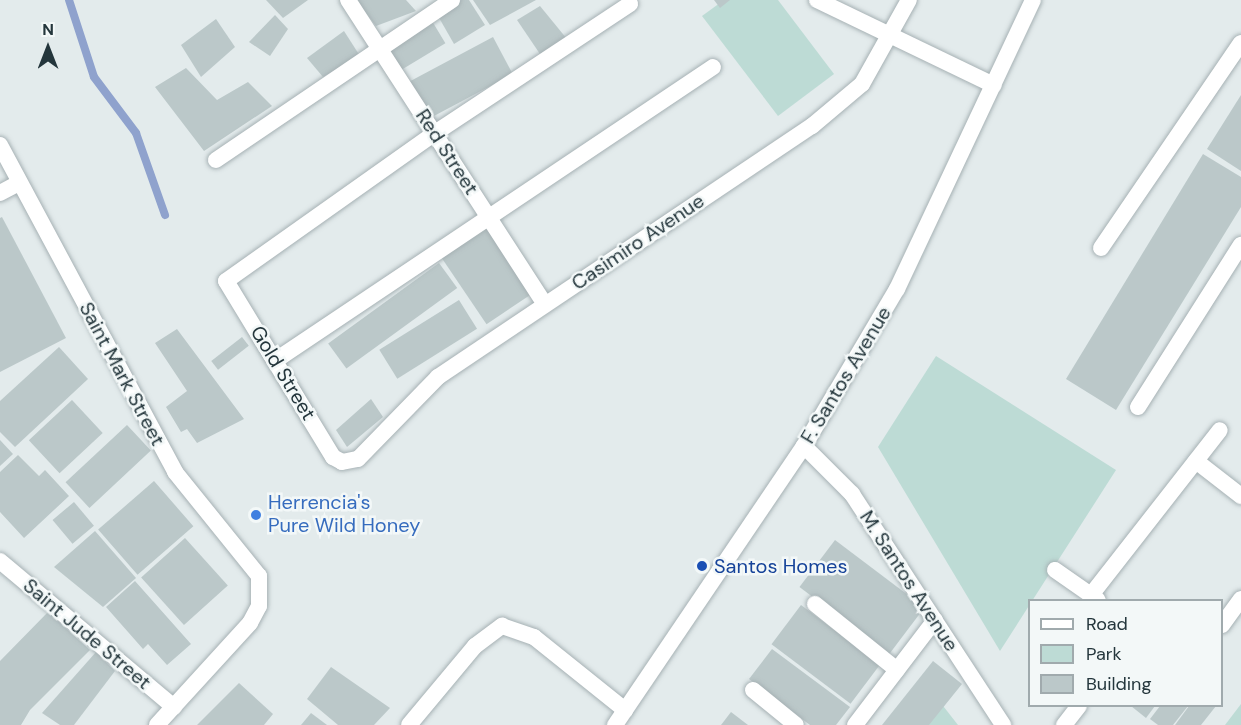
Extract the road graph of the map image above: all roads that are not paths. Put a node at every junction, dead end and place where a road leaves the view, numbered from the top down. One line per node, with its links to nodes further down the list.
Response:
1 (348, 0): 9 (street, Red Street)
2 (452, 0): 9 (street)
3 (817, 0): 7 (street)
4 (909, 0): 7 (street, Casimiro Avenue)
5 (1033, 0): 11 (street, F. Santos Avenue)
6 (630, 4): 12 (street)
7 (891, 36): 11 (street); 20 (street, Casimiro Avenue)
8 (1241, 43): 19 (street)
9 (381, 50): 12 (street, Red Street); 14 (street)
10 (712, 67): 17 (street)
11 (994, 85): 24 (street, F. Santos Avenue)
12 (435, 133): 17 (street, Red Street); 21 (street, Gold Street)
13 (0, 145): 15 (street, Saint Mark Street)
14 (216, 160)
15 (19, 183): 16 (street); 37 (street, Saint Mark Street)
16 (0, 193)
17 (488, 216): 20 (street, Red Street); 21 (street)
18 (1241, 245): 22 (street)
19 (1101, 248)
20 (545, 304): 26 (street, Casimiro Avenue)
21 (276, 360): 26 (street, Gold Street)
22 (1138, 406)
23 (1220, 430): 25 (street)
24 (804, 446): 33 (street, M. Santos Avenue); 39 (street, F. Santos Avenue)
25 (1196, 461): 27 (street); 30 (street)
26 (342, 462)
27 (1241, 496)
28 (0, 561): 37 (street, Saint Jude Street)
29 (1055, 570): 30 (street)
30 (1094, 598)
31 (1241, 598): 34 (street)
32 (815, 604): 35 (street)
33 (935, 620): 35 (street); 45 (street, M. Santos Avenue)
34 (1223, 622)
35 (897, 670): 44 (street)
36 (753, 690): 43 (street)
37 (174, 707): 40 (street)
38 (1078, 707): 46 (street)
39 (625, 710): 41 (street); 42 (street, F. Santos Avenue)
40 (157, 725)
41 (409, 725)
42 (615, 725)
43 (796, 725)
44 (855, 725)
45 (1003, 725)
46 (1064, 725)

